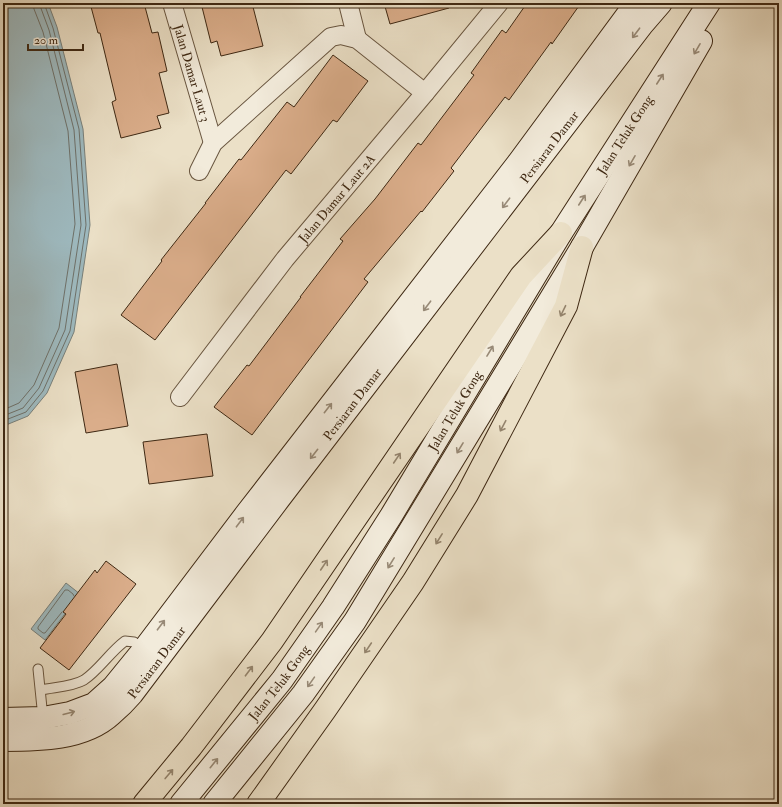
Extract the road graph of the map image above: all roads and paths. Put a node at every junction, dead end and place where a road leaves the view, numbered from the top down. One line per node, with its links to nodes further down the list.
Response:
1 (172, 3): 10 (street, Jalan Damar Laut 3)
2 (348, 3): 8 (street)
3 (499, 3): 9 (street, Jalan Damar Laut 2A)
4 (636, 3): 15 (street, Persiaran Damar, one-way to 4)
5 (661, 3): 20 (street, Persiaran Damar, one-way to 20)
6 (709, 3): 12 (street, Jalan Teluk Gong, one-way to 6)
7 (724, 3): 13 (street, Jalan Teluk Gong, one-way to 13)
8 (357, 39): 9 (street); 10 (street)
9 (426, 93): 14 (street, Jalan Damar Laut 2A)
10 (213, 143): 11 (street)
11 (199, 171)
12 (562, 233): 21 (main road, one-way to 12); 22 (street, Jalan Teluk Gong, one-way to 12)
13 (582, 247): 23 (street, Jalan Teluk Gong, one-way to 23); 24 (main road, one-way to 24)
14 (180, 397)
15 (144, 649): 17 (lane); 18 (street, Persiaran Damar, one-way to 15)
16 (38, 669): 17 (lane)
17 (41, 690): 18 (lane)
18 (43, 718): 19 (street, Persiaran Damar)
19 (3, 719)
20 (3, 740)
21 (144, 804)
22 (181, 804)
23 (214, 804)
24 (258, 804)

